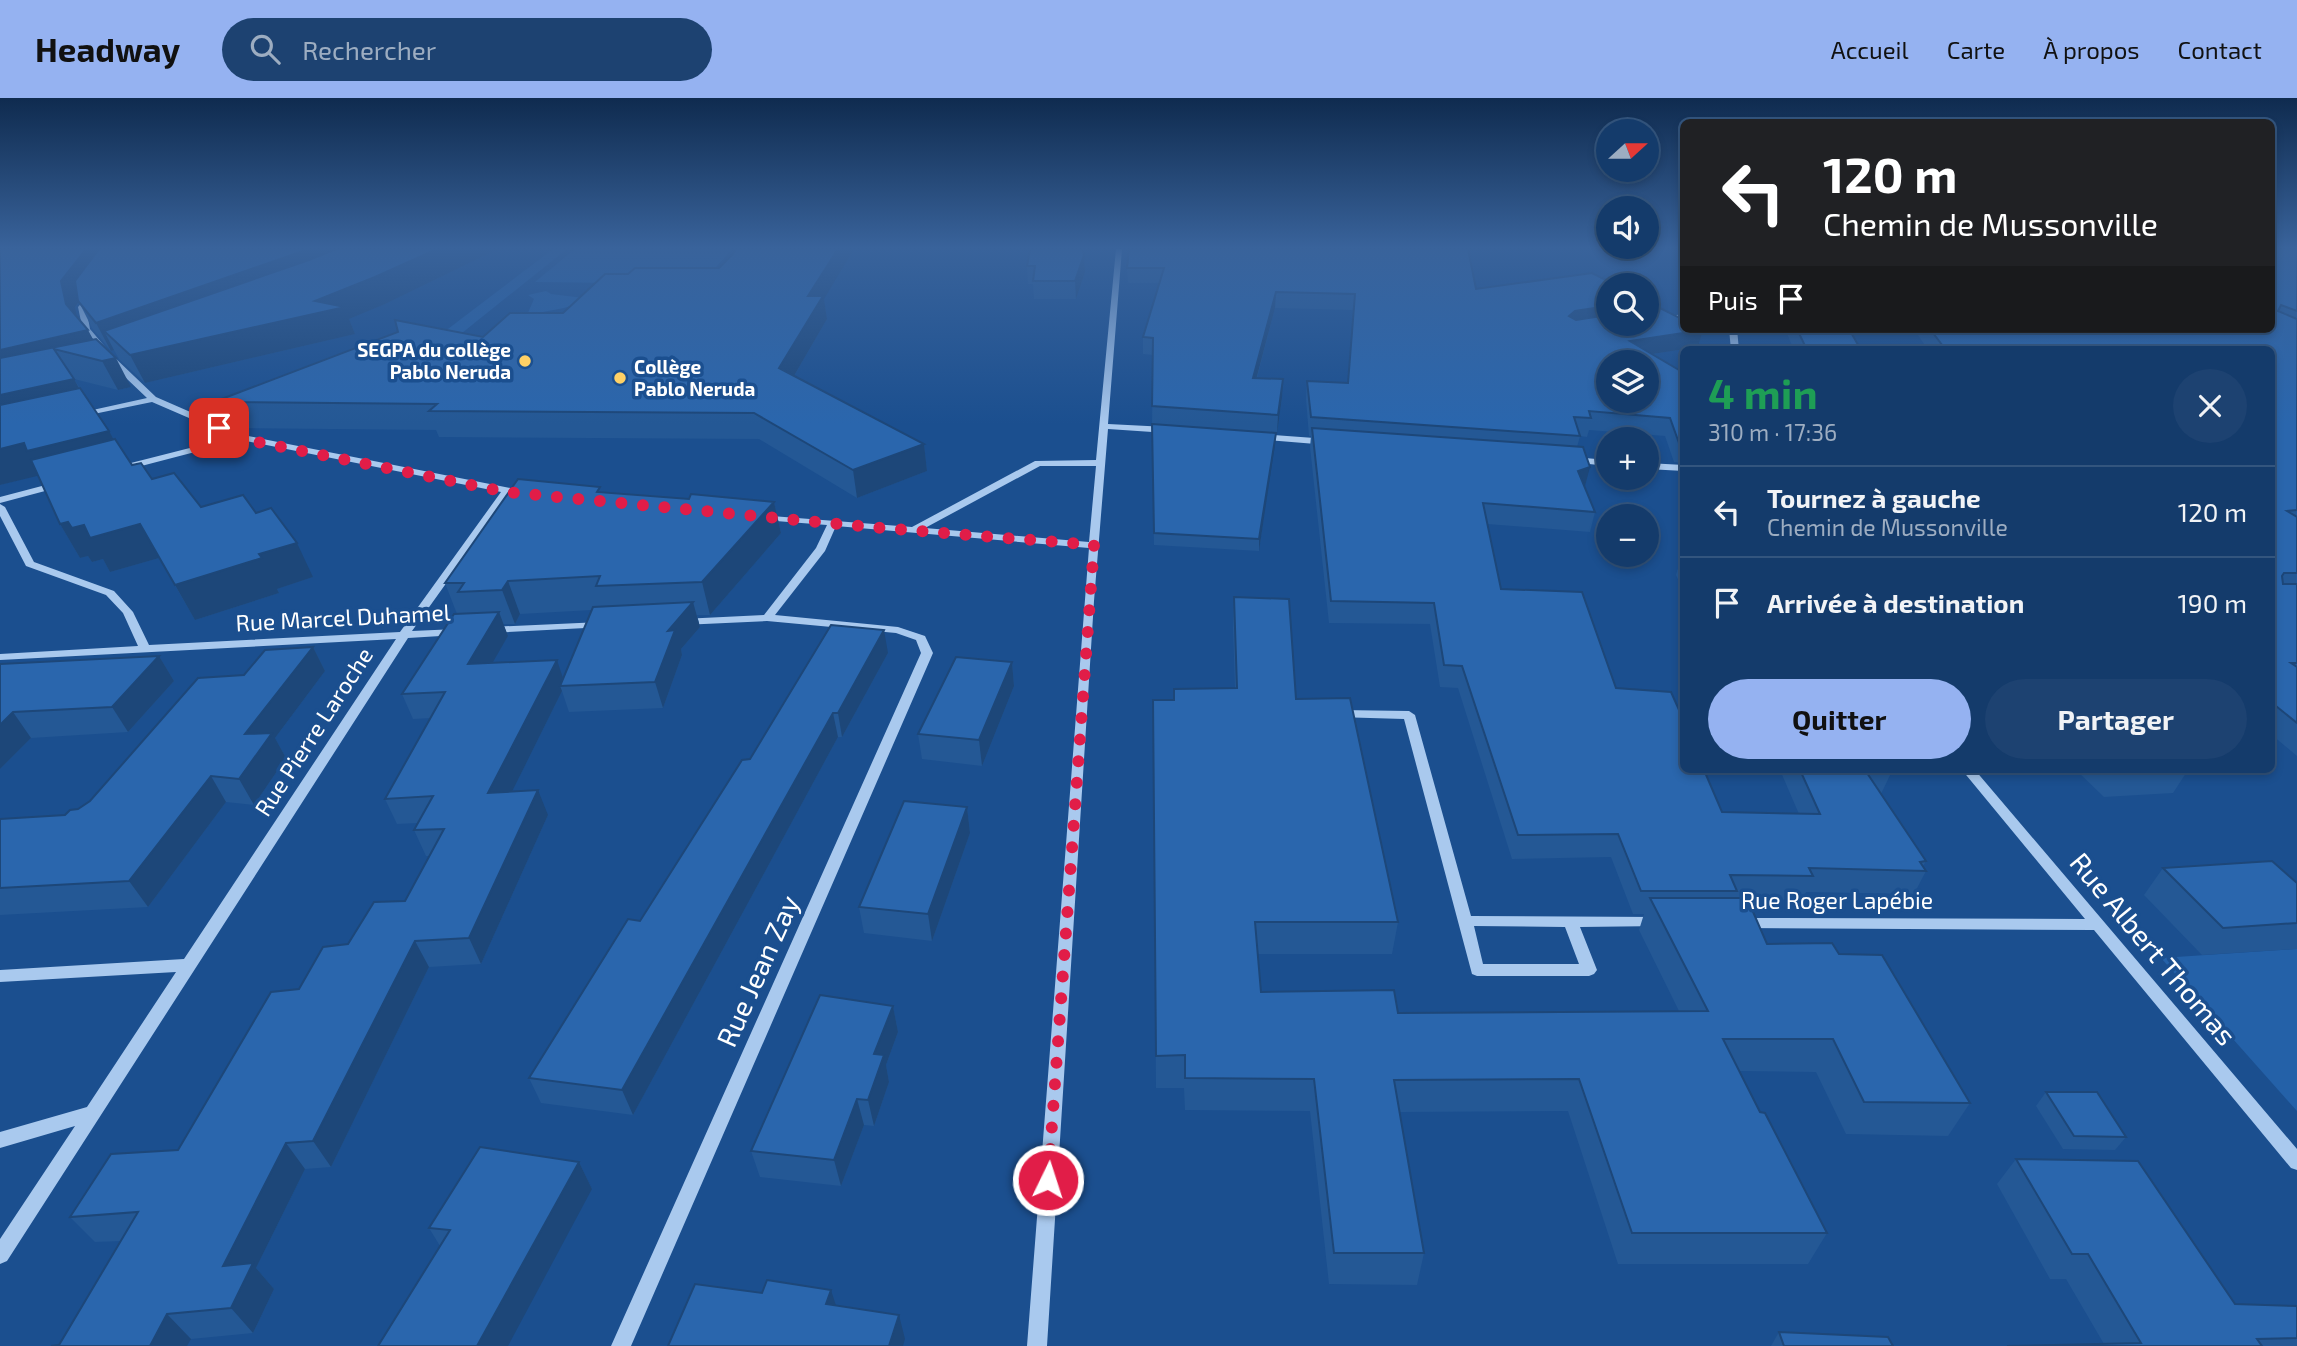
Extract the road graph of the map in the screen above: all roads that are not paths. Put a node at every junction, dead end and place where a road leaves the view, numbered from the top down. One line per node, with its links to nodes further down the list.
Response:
1 (82, 307): 6 (street)
2 (1114, 307): 10 (street)
3 (1680, 317): 4 (street)
4 (1659, 319)
5 (122, 352): 6 (street)
6 (111, 359): 7 (street); 8 (street)
7 (101, 364)
8 (153, 399): 9 (street); 13 (street)
9 (76, 417)
10 (1105, 426): 11 (street); 17 (street)
11 (1174, 431)
12 (1242, 436): 14 (street)
13 (241, 438): 20 (street); 22 (street)
14 (1337, 443)
15 (1568, 460): 16 (street)
16 (1596, 462)
17 (1101, 463): 28 (street); 29 (street)
18 (1659, 467): 19 (street)
19 (1680, 468)
20 (116, 470)
21 (64, 483): 24 (street)
22 (506, 492): 23 (street); 33 (street, Rue Pierre Laroche)
23 (534, 495)
24 (0, 500)
25 (0, 507): 34 (street)
26 (751, 516): 27 (street)
27 (833, 523): 28 (street); 30 (street)
28 (913, 530): 29 (street)
29 (1094, 545): 50 (street)
30 (767, 618): 31 (street); 49 (street, Rue Jean Zay)
31 (674, 622)
32 (620, 624): 33 (street, Rue Marcel Duhamel)
33 (403, 636): 34 (street, Rue Marcel Duhamel); 43 (street, Rue Pierre Laroche)
34 (146, 650): 35 (street, Rue Marcel Duhamel)
35 (0, 657)
36 (1327, 714): 38 (street)
37 (1971, 773): 42 (street, Rue Albert Thomas)
38 (1465, 921): 39 (street); 39 (street)
39 (1571, 922): 40 (street)
40 (1668, 922)
41 (1724, 923): 42 (street, Rue Roger Lapébie)
42 (2099, 925): 47 (street, Rue Albert Thomas)
43 (190, 965): 44 (street); 45 (street, Rue Pierre Laroche)
44 (0, 976)
45 (92, 1113): 46 (street); 48 (street)
46 (0, 1140)
47 (2297, 1163)
48 (0, 1255)
49 (621, 1346)
50 (1037, 1346)

